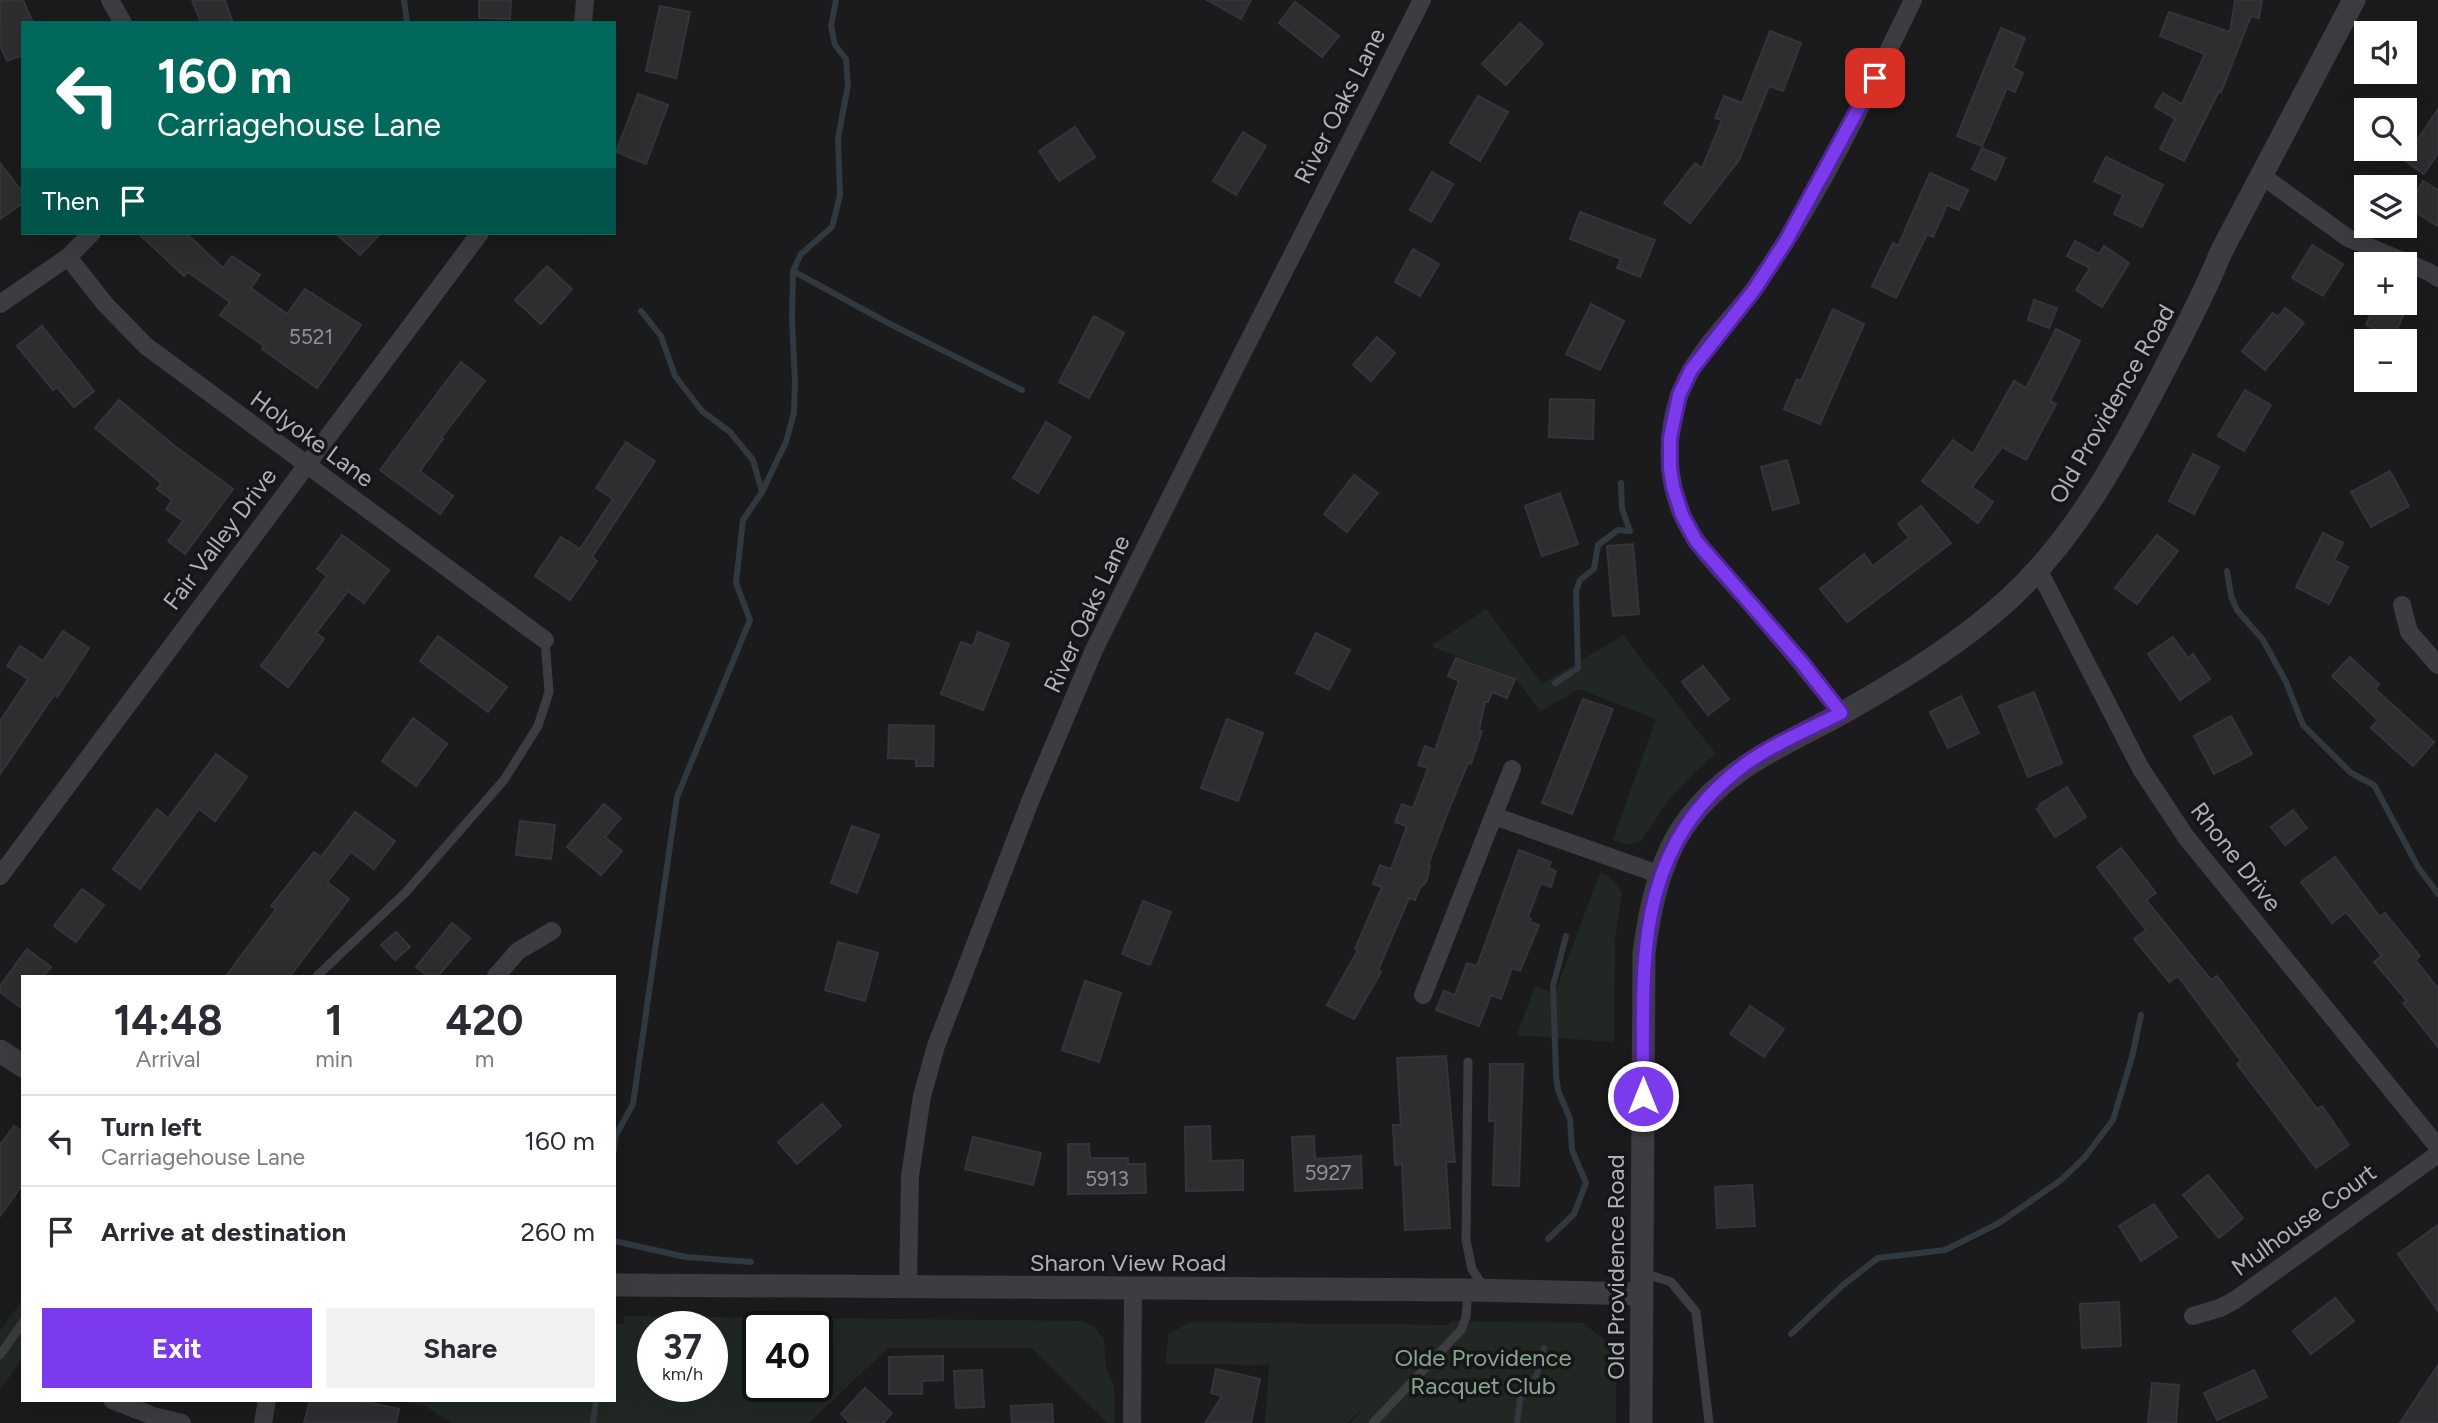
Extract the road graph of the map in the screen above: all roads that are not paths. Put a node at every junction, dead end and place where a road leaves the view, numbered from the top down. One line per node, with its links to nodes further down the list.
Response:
1 (110, 0): 6 (street)
2 (585, 0): 7 (street)
3 (1422, 0): 33 (street, River Oaks Lane)
4 (1913, 0): 19 (street)
5 (2354, 0): 8 (street, Old Providence Road)
6 (122, 21)
7 (583, 21)
8 (2262, 175): 12 (street); 15 (street, Old Providence Road)
9 (90, 235): 11 (street)
10 (478, 235): 14 (street, Fair Valley Drive)
11 (68, 257): 13 (street); 14 (street, Holyoke Lane)
12 (2438, 278)
13 (0, 304)
14 (306, 465): 17 (street, Holyoke Lane); 23 (street, Fair Valley Drive)
15 (2038, 569): 19 (street, Old Providence Road); 29 (street, Rhone Drive)
16 (2402, 606): 18 (street)
17 (545, 640): 25 (lane)
18 (2438, 665)
19 (1841, 713): 22 (street, Old Providence Road)
20 (1512, 769): 21 (street)
21 (1494, 816): 22 (street); 27 (street)
22 (1661, 875): 31 (street, Old Providence Road)
23 (0, 876)
24 (552, 931): 26 (street)
25 (318, 975)
26 (497, 975)
27 (1423, 995)
28 (1468, 1062): 35 (lane)
29 (2438, 1147)
30 (2438, 1154): 36 (street, Mulhouse Court)
31 (1642, 1283): 35 (street, Sharon View Road); 45 (street, Old Providence Road); 46 (lane)
32 (616, 1285): 33 (street, Sharon View Road)
33 (908, 1286): 34 (street, Sharon View Road)
34 (1133, 1290): 35 (street, Sharon View Road); 43 (street)
35 (1477, 1291): 44 (lane)
36 (2193, 1316)
37 (21, 1325): 38 (lane)
38 (0, 1355)
39 (117, 1402): 41 (street)
40 (267, 1402): 42 (street)
41 (183, 1423)
42 (262, 1423)
43 (1132, 1423)
44 (1373, 1423)
45 (1642, 1423)
46 (1709, 1423)

